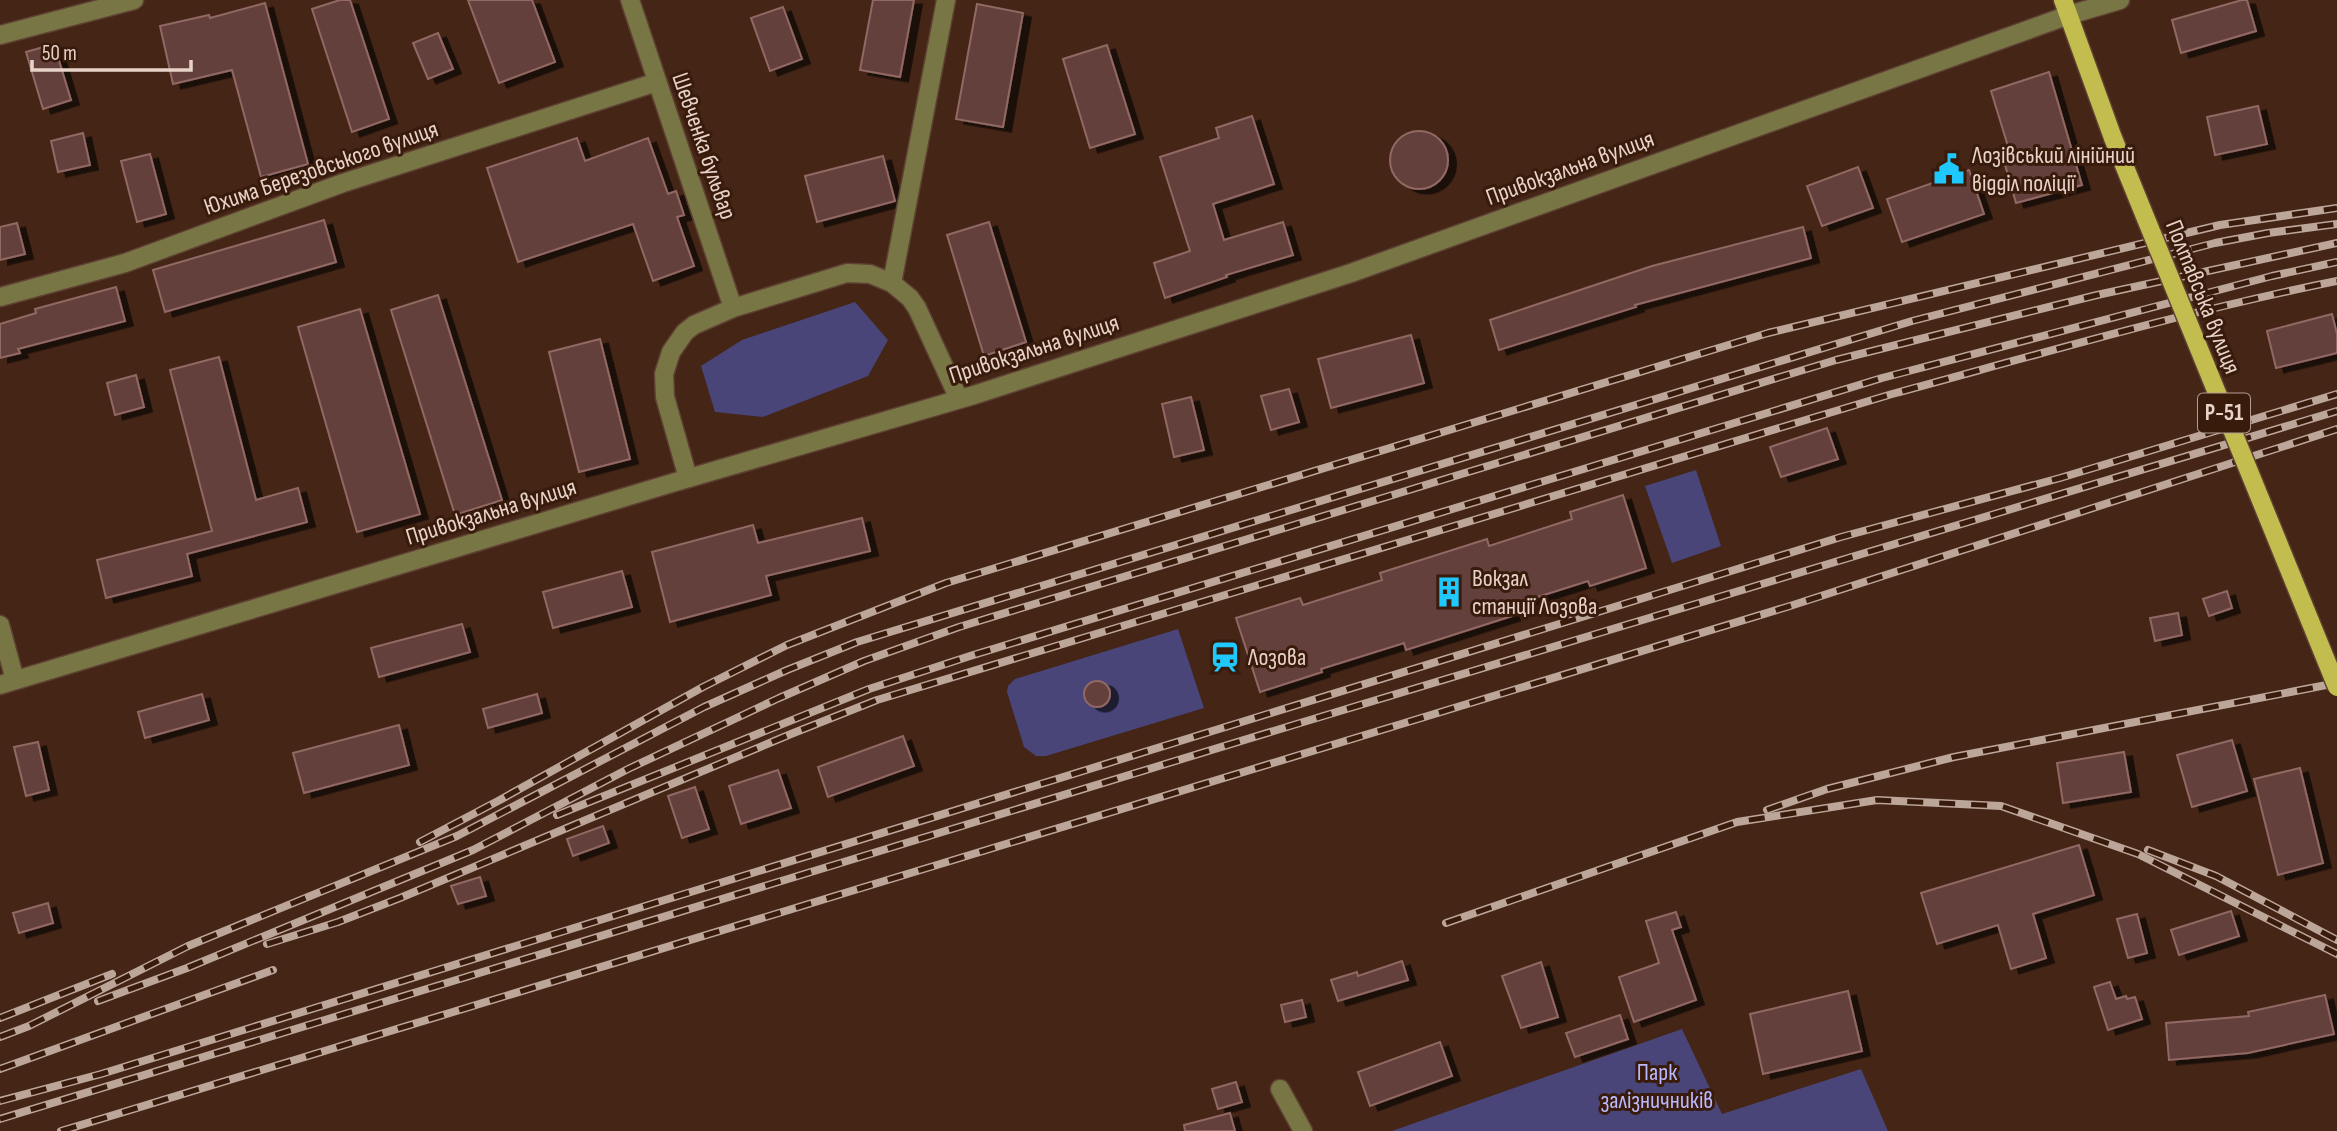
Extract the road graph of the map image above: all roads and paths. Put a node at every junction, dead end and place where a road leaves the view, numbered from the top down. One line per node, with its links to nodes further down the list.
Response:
1 (134, 0): 6 (street)
2 (630, 0): 7 (street, Шевченка бульвар)
3 (946, 0): 8 (street)
4 (2120, 0): 5 (street, Привокзальна вулиця)
5 (2066, 7): 11 (street, Привокзальна вулиця); 15 (main road, Полтавська вулиця / Р-51, bridge)
6 (0, 35)
7 (657, 82): 9 (street, Юхима Березовського вулиця); 10 (street, Шевченка бульвар)
8 (892, 283): 10 (street); 11 (street)
9 (0, 298)
10 (733, 308): 12 (street)
11 (959, 399): 12 (street, Привокзальна вулиця)
12 (688, 478): 14 (street, Привокзальна вулиця)
13 (0, 625): 14 (street)
14 (8, 682)
15 (2337, 687)
16 (1280, 1089): 17 (street)
17 (1303, 1131)

